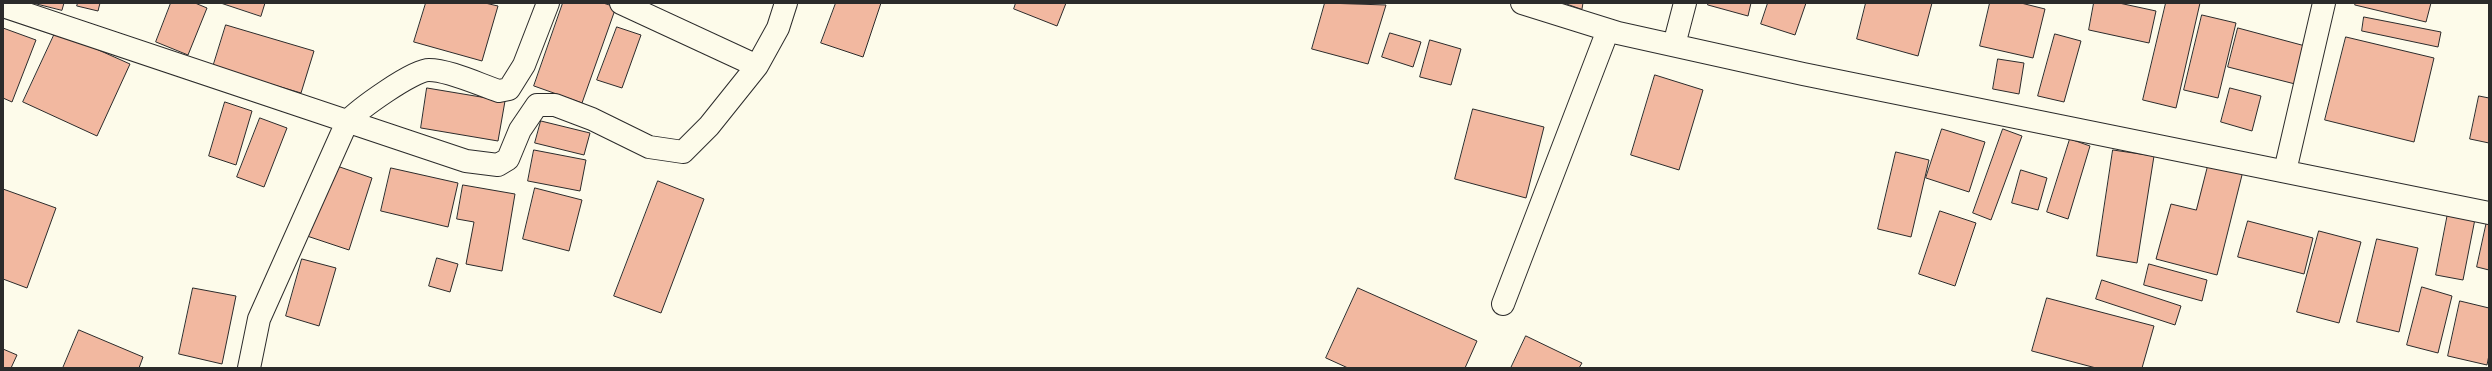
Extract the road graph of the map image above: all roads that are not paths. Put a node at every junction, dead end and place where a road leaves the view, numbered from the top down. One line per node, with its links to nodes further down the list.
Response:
1 (548, 3): 11 (street)
2 (621, 3): 10 (street)
3 (786, 3): 10 (street)
4 (1522, 3): 8 (street)
5 (1685, 3): 9 (street)
6 (2324, 3): 12 (street)
7 (3, 6): 11 (street)
8 (1608, 30): 9 (street); 14 (street)
9 (1674, 45): 12 (street)
10 (756, 66): 11 (street)
11 (347, 122): 15 (street)
12 (2285, 171): 13 (street)
13 (2489, 213)
14 (1503, 304)
15 (249, 368)

